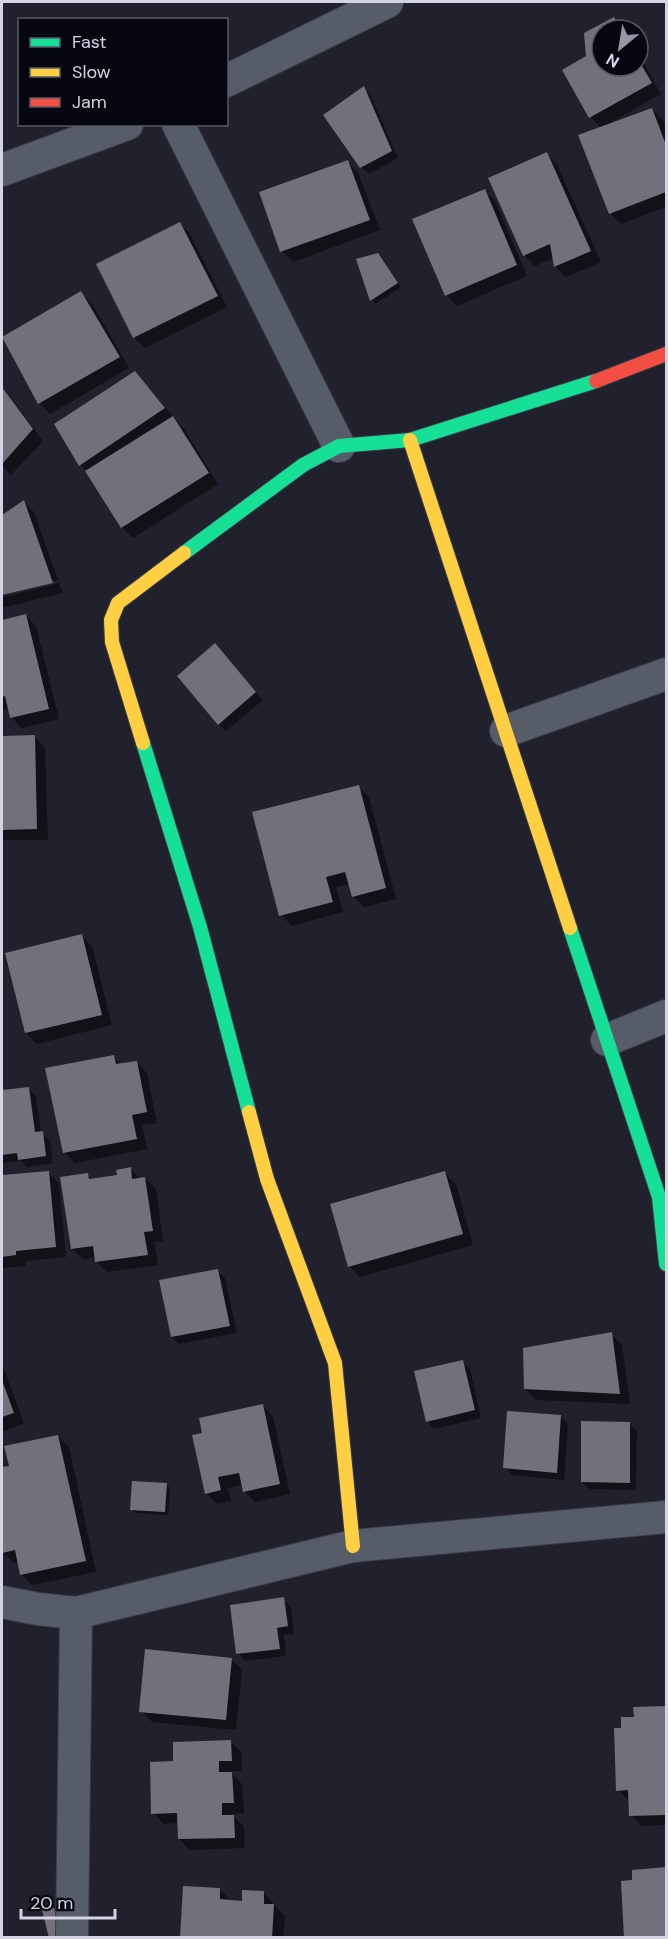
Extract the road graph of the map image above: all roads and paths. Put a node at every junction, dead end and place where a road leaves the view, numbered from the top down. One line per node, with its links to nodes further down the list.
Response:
1 (387, 2): 2 (street)
2 (228, 80)
3 (122, 126): 5 (street)
4 (179, 126): 8 (street)
5 (2, 171)
6 (666, 354): 7 (street)
7 (410, 440): 8 (street); 10 (street)
8 (339, 446): 16 (street)
9 (666, 674): 10 (street)
10 (506, 731): 12 (street)
11 (666, 1016): 12 (street)
12 (607, 1040): 13 (street)
13 (663, 1196): 14 (street)
14 (666, 1264)
15 (666, 1517): 16 (street)
16 (353, 1546): 18 (street)
17 (2, 1602): 18 (street)
18 (76, 1613): 19 (street)
19 (72, 1938)

